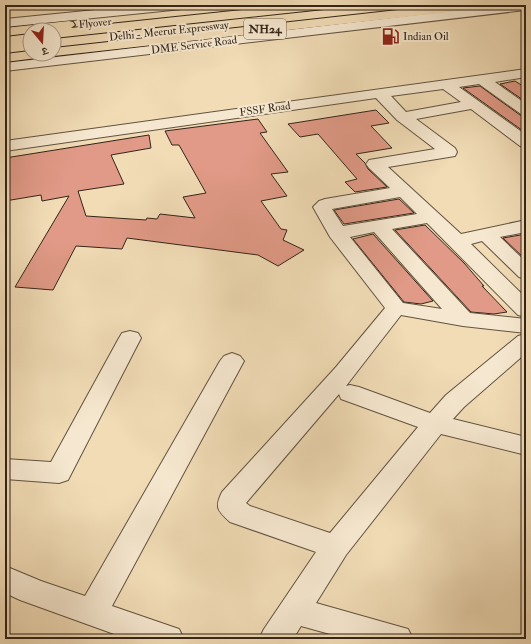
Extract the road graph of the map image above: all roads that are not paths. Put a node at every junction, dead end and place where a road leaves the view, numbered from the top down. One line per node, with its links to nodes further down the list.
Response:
1 (182, 5): 7 (street)
2 (256, 5): 8 (highway, Flyover)
3 (324, 5): 9 (highway, Delhi - Meerut Expressway)
4 (403, 5): 12 (highway, Delhi - Meerut Expressway)
5 (476, 5): 15 (highway, NH24)
6 (526, 6): 20 (street, DME Service Road)
7 (5, 23)
8 (5, 32)
9 (62, 33)
10 (22, 38): 11 (highway)
11 (5, 40)
12 (62, 42)
13 (22, 47): 14 (highway)
14 (5, 49)
15 (62, 51)
16 (22, 56): 17 (highway)
17 (5, 58)
18 (526, 62): 19 (street, FSSF Road)
19 (504, 65): 21 (street); 25 (street, FSSF Road)
20 (5, 67)
21 (523, 77): 22 (street, FSSF Road)
22 (482, 79): 23 (street, FSSF Road); 27 (street)
23 (446, 84): 24 (street, FSSF Road); 26 (street)
24 (379, 93): 25 (street, FSSF Road); 28 (street)
25 (293, 99): 29 (street, FSSF Road); 31 (street, FSSF Road)
26 (475, 104): 28 (street); 30 (street)
27 (526, 111)
28 (403, 117): 32 (street)
29 (90, 120)
30 (526, 143)
31 (5, 146)
32 (403, 191): 33 (street); 36 (street)
33 (431, 217): 34 (street); 38 (street)
34 (379, 226): 36 (street); 42 (street)
35 (526, 226): 37 (street)
36 (337, 233): 40 (street)
37 (485, 234): 38 (street); 39 (street)
38 (457, 241): 41 (street)
39 (524, 268)
40 (396, 308): 42 (street); 51 (street)
41 (526, 310)
42 (463, 319): 43 (street)
43 (526, 326)
44 (130, 338): 50 (street)
45 (526, 341): 48 (street)
46 (232, 361): 54 (street)
47 (350, 393): 48 (street)
48 (435, 424): 49 (street); 51 (street)
49 (526, 446)
50 (5, 469)
51 (336, 547): 53 (street)
52 (5, 579): 54 (street)
53 (294, 610): 56 (street); 57 (street)
54 (92, 612): 55 (street)
55 (168, 639)
56 (275, 639)
57 (397, 639)

